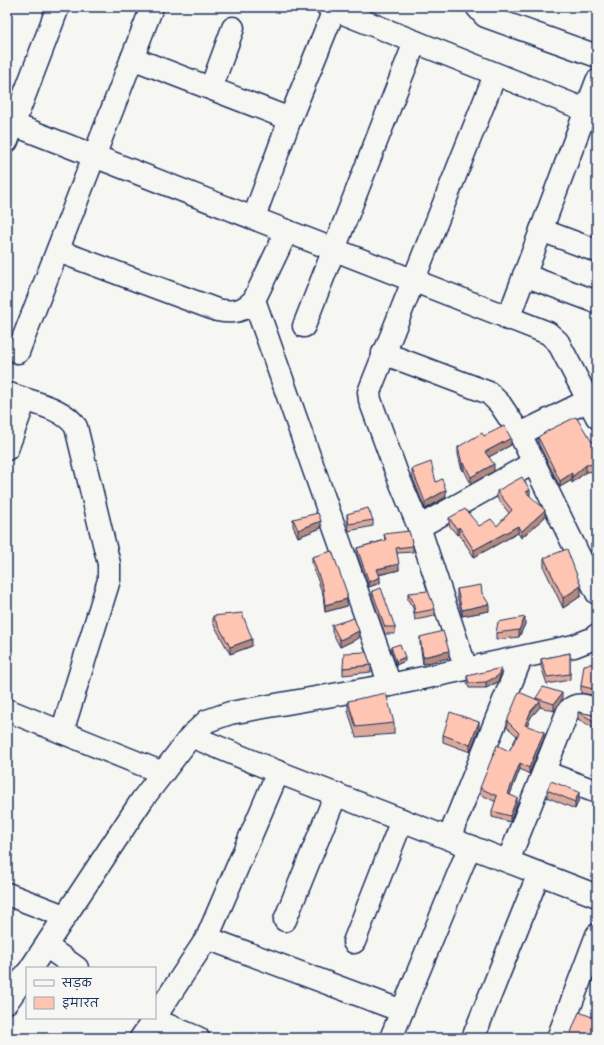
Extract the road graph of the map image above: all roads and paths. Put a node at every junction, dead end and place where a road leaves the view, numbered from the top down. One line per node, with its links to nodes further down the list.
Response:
1 (58, 7): 14 (street)
2 (152, 7): 8 (street)
3 (477, 7): 7 (street)
4 (331, 8): 6 (street); 13 (street)
5 (233, 28): 11 (street)
6 (415, 42): 9 (street); 19 (street)
7 (597, 56)
8 (132, 58): 11 (street); 15 (street)
9 (495, 75): 12 (street); 23 (street)
10 (597, 80): 12 (street)
11 (211, 88): 13 (street)
12 (586, 110): 17 (street)
13 (290, 119): 16 (street)
14 (9, 129): 15 (street)
15 (93, 155): 16 (street); 21 (street)
16 (254, 217): 18 (street)
17 (541, 230): 20 (street); 22 (street)
18 (287, 231): 19 (street); 24 (street)
19 (333, 249): 23 (street); 27 (street)
20 (597, 251)
21 (58, 252): 24 (street); 28 (street)
22 (524, 275): 25 (street); 26 (street)
23 (413, 280): 26 (street); 29 (street)
24 (254, 300): 40 (street)
25 (597, 302)
26 (508, 318): 31 (street)
27 (304, 326)
28 (18, 352)
29 (383, 353): 32 (street); 35 (street)
30 (16, 397): 33 (street); 43 (street)
31 (594, 404): 32 (street)
32 (520, 434): 34 (street)
33 (7, 449)
34 (533, 463): 35 (street); 36 (street)
35 (419, 527): 39 (street)
36 (597, 593)
37 (597, 635): 38 (street)
38 (521, 658): 39 (street); 51 (street)
39 (466, 669): 40 (street)
40 (390, 685): 44 (street)
41 (7, 710): 43 (street)
42 (597, 710): 46 (street)
43 (62, 732): 47 (street)
44 (191, 736): 45 (street); 47 (street)
45 (278, 772): 49 (street); 59 (street)
46 (544, 772): 48 (street); 53 (street)
47 (163, 773): 57 (street)
48 (597, 792)
49 (336, 794): 50 (street); 58 (street)
50 (402, 820): 51 (street); 61 (street)
51 (449, 838): 52 (street)
52 (470, 846): 53 (street); 67 (street)
53 (508, 861): 54 (street)
54 (539, 873): 56 (street); 74 (street)
55 (7, 894): 57 (street)
56 (597, 896)
57 (64, 916): 62 (street)
58 (285, 920)
59 (207, 938): 67 (street); 68 (street)
60 (596, 941): 75 (street)
61 (354, 942)
62 (46, 946): 63 (street); 64 (street)
63 (28, 967)
64 (76, 967)
65 (21, 976): 66 (street)
66 (7, 1002)
67 (402, 1011): 73 (street)
68 (156, 1014)
69 (152, 1019): 71 (street)
70 (155, 1019): 72 (street)
71 (141, 1038)
72 (198, 1038)
73 (391, 1038)
74 (473, 1038)
75 (558, 1038)

